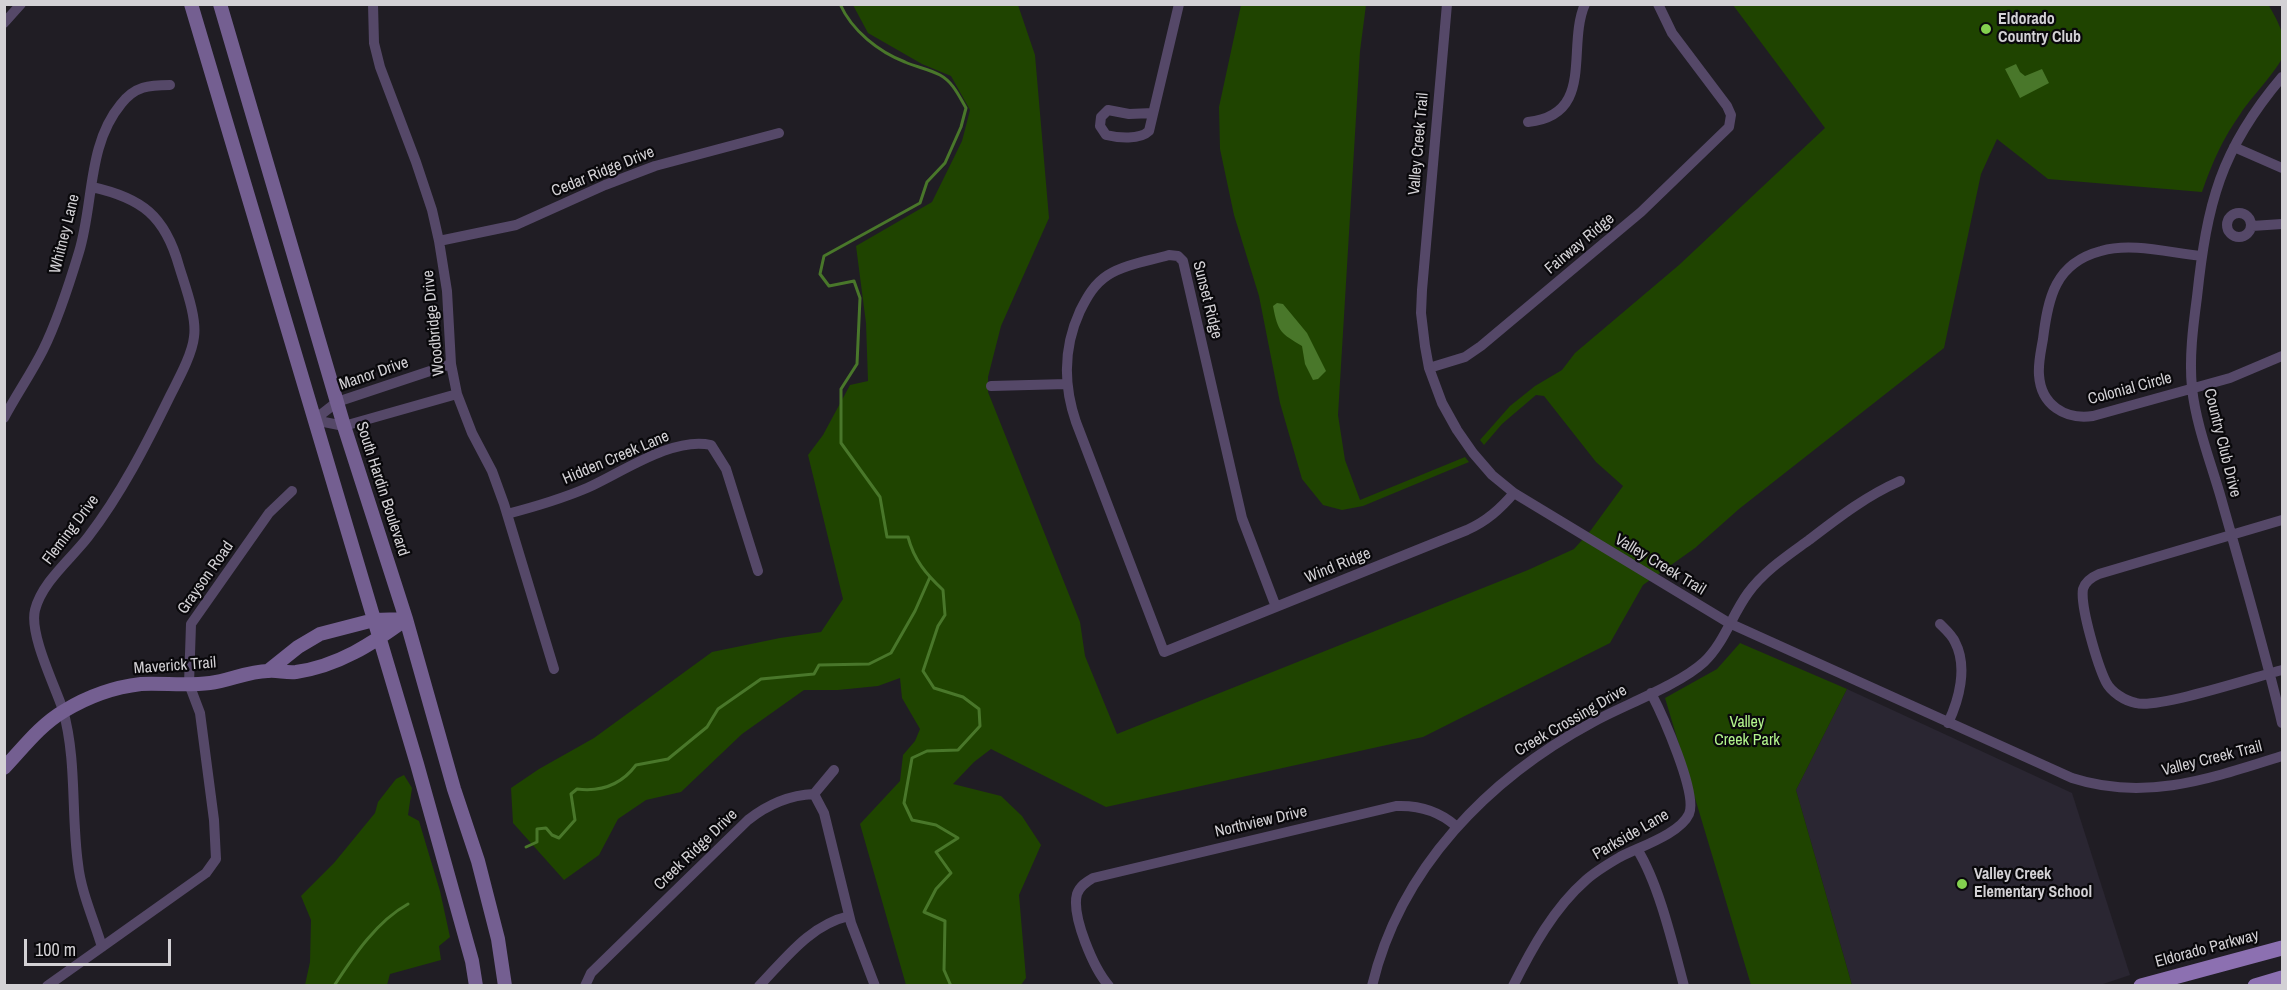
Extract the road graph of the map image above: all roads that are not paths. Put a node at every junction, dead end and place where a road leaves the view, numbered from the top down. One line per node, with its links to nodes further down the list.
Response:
1 (21, 4): 9 (street)
2 (191, 4): 31 (main road)
3 (219, 4): 29 (main road, South Hardin Boulevard)
4 (373, 4): 20 (street, Woodbridge Drive)
5 (1179, 4): 12 (street)
6 (1447, 4): 24 (street, Valley Creek Trail)
7 (1585, 4): 13 (street)
8 (1658, 4): 24 (street, Fairway Ridge)
9 (4, 23)
10 (2283, 77): 15 (street, Country Club Drive)
11 (170, 85): 17 (street, Whitney Lane)
12 (1153, 113): 12 (street)
13 (1528, 122)
14 (779, 133): 20 (street, Cedar Ridge Drive)
15 (2234, 147): 16 (street); 21 (street, Country Club Drive)
16 (2283, 168)
17 (92, 187): 30 (street, Whitney Lane); 53 (street, Fleming Drive)
18 (2283, 224): 19 (street)
19 (2252, 226)
20 (439, 241): 23 (street, Woodbridge Drive)
21 (2201, 256): 27 (street, Country Club Drive); 27 (street, Colonial Circle)
22 (2283, 356): 27 (street, Colonial Circle)
23 (451, 364): 28 (street, Woodbridge Drive); 29 (street, Manor Drive)
24 (1429, 368): 35 (street, Valley Creek Trail)
25 (1067, 384): 26 (street); 40 (street, Sunset Ridge); 46 (street, Sunset Ridge)
26 (991, 386)
27 (2192, 387): 38 (street, Country Club Drive)
28 (457, 394): 32 (street); 36 (street, Woodbridge Drive)
29 (337, 402): 31 (street, Manor Drive); 32 (main road, South Hardin Boulevard)
30 (4, 418)
31 (315, 420): 32 (street); 42 (main road)
32 (344, 426): 41 (main road, South Hardin Boulevard)
33 (1900, 481): 43 (street, Creek Crossing Drive)
34 (292, 491): 51 (street, Grayson Road)
35 (1514, 493): 40 (street, Wind Ridge); 43 (street, Valley Creek Trail)
36 (507, 514): 39 (street, Hidden Creek Lane); 47 (street, Woodbridge Drive)
37 (2283, 520): 38 (street)
38 (2231, 535): 50 (street, Country Club Drive); 50 (street)
39 (758, 571)
40 (1276, 607): 46 (street, Wind Ridge)
41 (406, 619): 42 (main road); 45 (main road, Maverick Trail); 68 (main road, South Hardin Boulevard)
42 (374, 620): 45 (main road); 49 (main road)
43 (1729, 623): 52 (street, Creek Crossing Drive); 54 (street, Valley Creek Trail)
44 (1940, 624): 54 (street)
45 (380, 638): 49 (main road, Maverick Trail); 67 (main road)
46 (1164, 652)
47 (554, 669)
48 (2283, 670): 50 (street)
49 (268, 671): 51 (main road, Maverick Trail)
50 (2270, 673): 55 (street, Country Club Drive)
51 (189, 684): 53 (main road, Maverick Trail); 63 (street, Grayson Road)
52 (1651, 693): 60 (street, Creek Crossing Drive); 61 (street, Parkside Lane)
53 (63, 711): 57 (main road, Maverick Trail); 63 (street, Fleming Drive)
54 (1948, 723): 56 (street, Valley Creek Trail)
55 (2283, 723)
56 (2283, 756)
57 (4, 768)
58 (834, 770): 59 (street)
59 (814, 794): 62 (street); 69 (street, Creek Ridge Drive)
60 (1456, 826): 72 (street, Northview Drive); 73 (street, Creek Crossing Drive)
61 (1637, 849): 74 (street, Parkside Lane); 75 (street)
62 (849, 916): 70 (street); 71 (street)
63 (102, 946): 66 (street)
64 (2283, 948): 76 (main road, Eldorado Parkway)
65 (2283, 978): 77 (main road)
66 (47, 986)
67 (476, 986)
68 (505, 986)
69 (585, 986)
70 (759, 986)
71 (875, 986)
72 (1109, 986)
73 (1372, 986)
74 (1513, 986)
75 (1684, 986)
76 (2141, 986)
77 (2255, 986)

